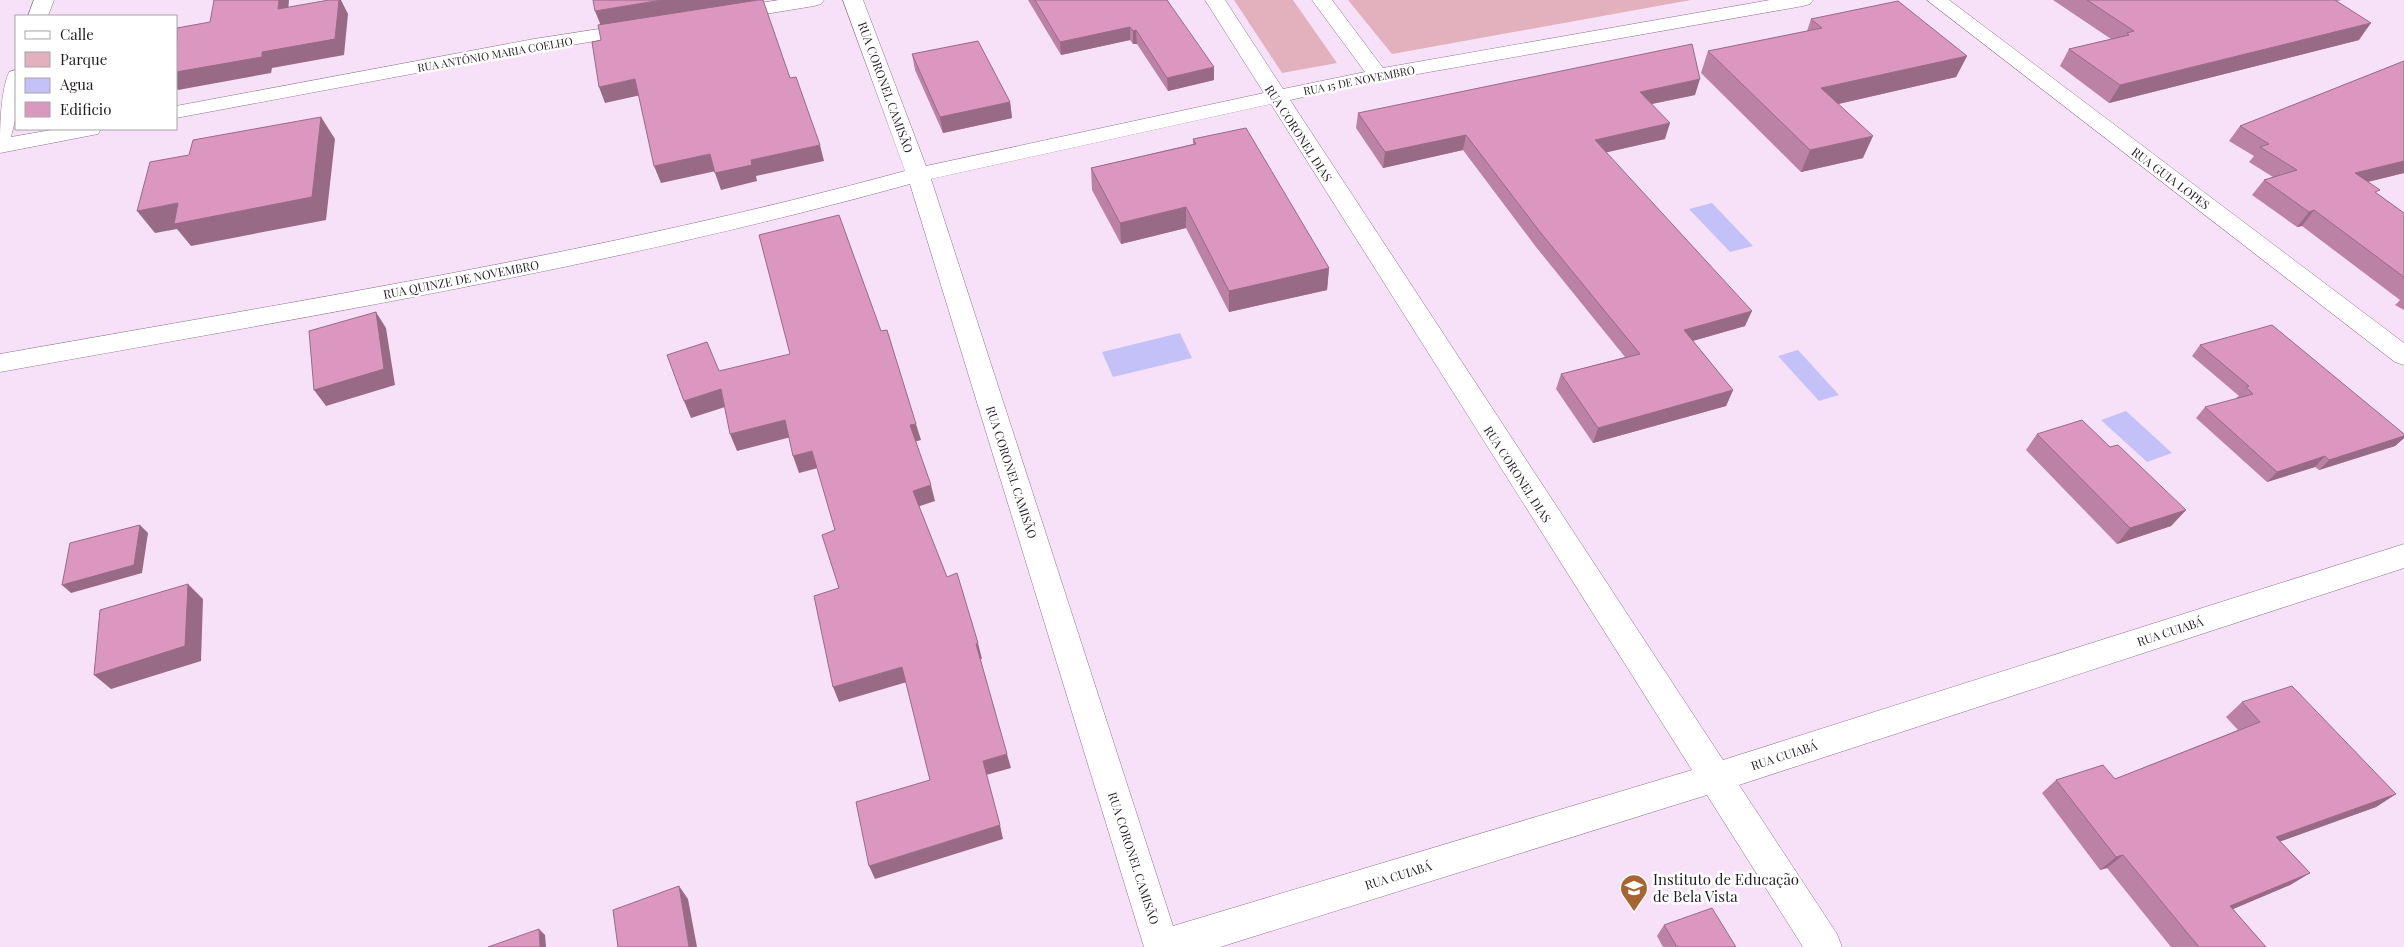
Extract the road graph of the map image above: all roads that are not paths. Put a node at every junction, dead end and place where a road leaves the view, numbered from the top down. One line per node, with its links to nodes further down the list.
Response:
1 (44, 0): 8 (street)
2 (814, 0): 9 (street)
3 (853, 0): 18 (street, RUA CORONEL CAMISÃO)
4 (1214, 0): 13 (street, RUA CORONEL DIAS)
5 (1322, 0): 11 (street)
6 (1801, 0): 11 (street, RUA 15 DE NOVEMBRO)
7 (1938, 0): 19 (street, RUA GUIA LOPES)
8 (38, 15)
9 (709, 18)
10 (660, 26): 14 (street, RUA ANTÔNIO MARIA COELHO)
11 (1378, 76): 13 (street, RUA 15 DE NOVEMBRO)
12 (15, 80): 16 (street)
13 (1276, 97): 18 (street, RUA 15 DE NOVEMBRO); 22 (street, RUA CORONEL DIAS)
14 (178, 112)
15 (85, 130): 17 (street)
16 (0, 137)
17 (0, 146)
18 (918, 176): 20 (street, RUA QUINZE DE NOVEMBRO); 23 (street, RUA CORONEL CAMISÃO)
19 (2404, 356)
20 (0, 363)
21 (2404, 556): 22 (street, RUA CUIABÁ)
22 (1714, 778): 23 (street, RUA CUIABÁ); 24 (street, RUA CORONEL DIAS)
23 (1163, 947)
24 (1824, 947)

